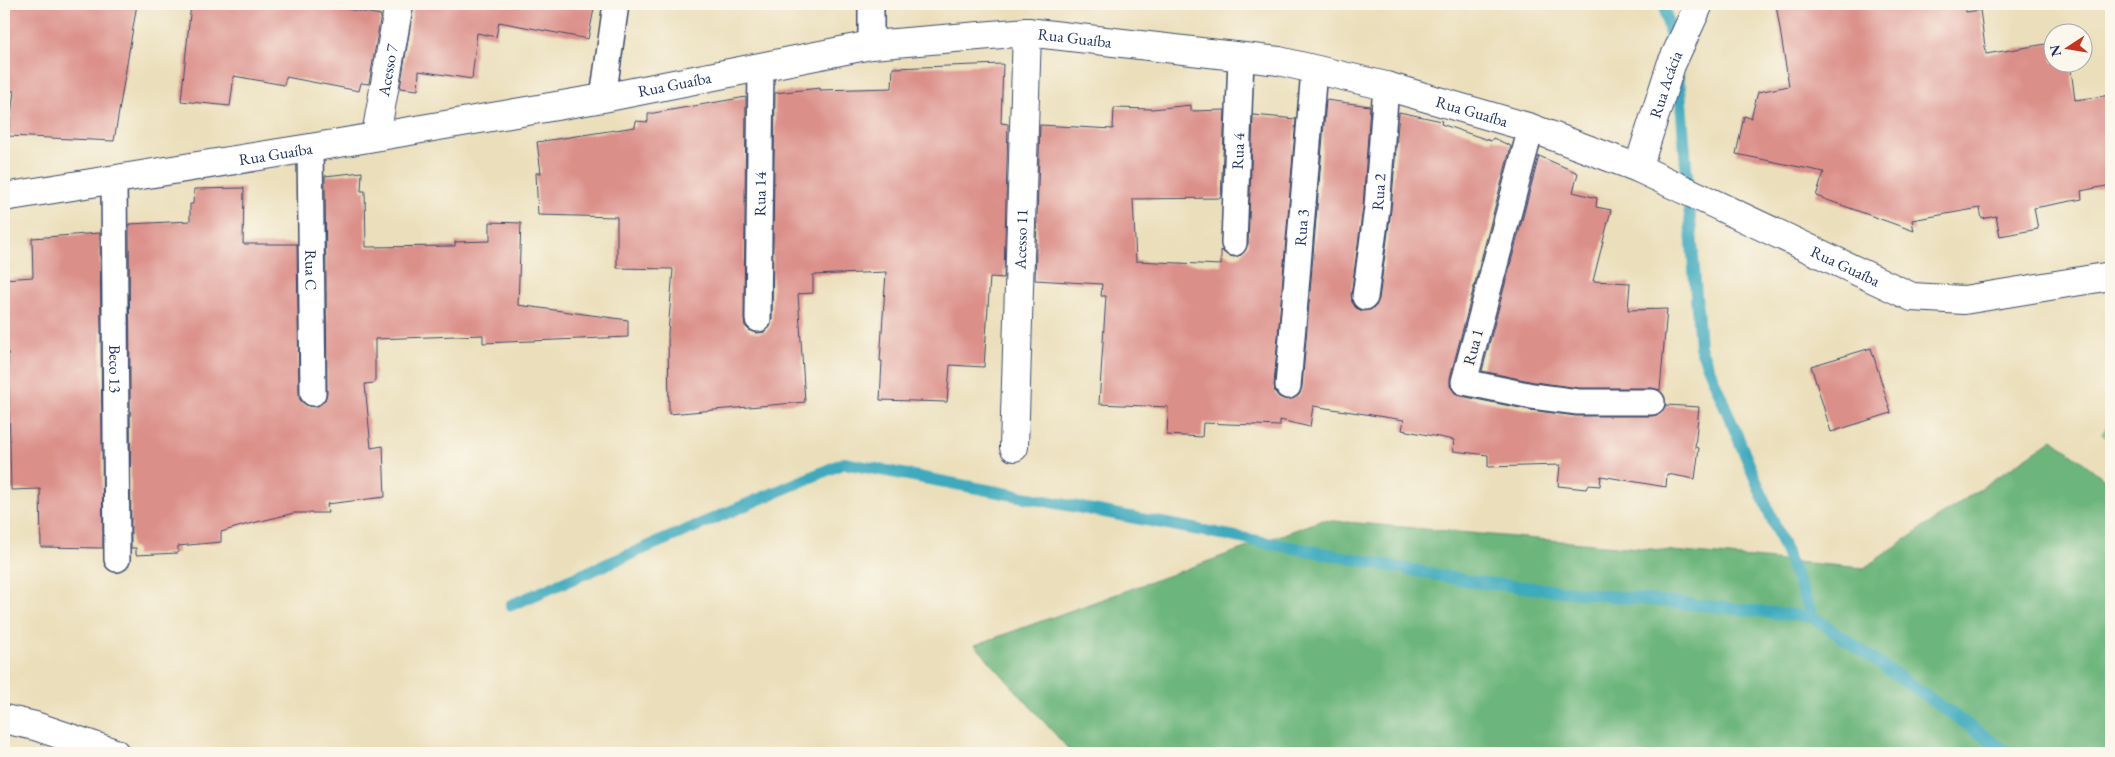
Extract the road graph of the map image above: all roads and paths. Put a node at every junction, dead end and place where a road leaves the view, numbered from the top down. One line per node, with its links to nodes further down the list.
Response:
1 (400, 4): 13 (street, Acesso 7)
2 (616, 4): 11 (lane)
3 (871, 4): 6 (lane)
4 (1699, 4): 15 (street, Rua Acácia)
5 (1027, 32): 6 (street, Rua Guaíba); 7 (street, Rua Guaíba); 25 (street, Acesso 11)
6 (870, 45): 8 (street, Rua Guaíba)
7 (1241, 58): 9 (street, Rua Guaíba); 18 (lane, Rua 4)
8 (762, 68): 11 (street, Rua Guaíba); 21 (lane, Rua 14)
9 (1314, 70): 10 (street, Rua Guaíba); 22 (lane, Rua 3)
10 (1386, 86): 12 (street, Rua Guaíba); 20 (lane, Rua 2)
11 (603, 98): 13 (street, Rua Guaíba)
12 (1531, 128): 15 (street, Rua Guaíba); 24 (lane, Rua 1)
13 (376, 135): 14 (street, Rua Guaíba)
14 (310, 148): 16 (street, Rua Guaíba); 23 (lane, Rua C)
15 (1638, 168): 19 (street, Rua Guaíba)
16 (114, 179): 17 (street, Rua Guaíba); 26 (lane, Beco 13)
17 (4, 196)
18 (1234, 243)
19 (2111, 276)
20 (1365, 296)
21 (758, 319)
22 (1288, 386)
23 (312, 393)
24 (1652, 402)
25 (1014, 447)
26 (117, 559)
27 (4, 719): 28 (street)
28 (115, 753)

